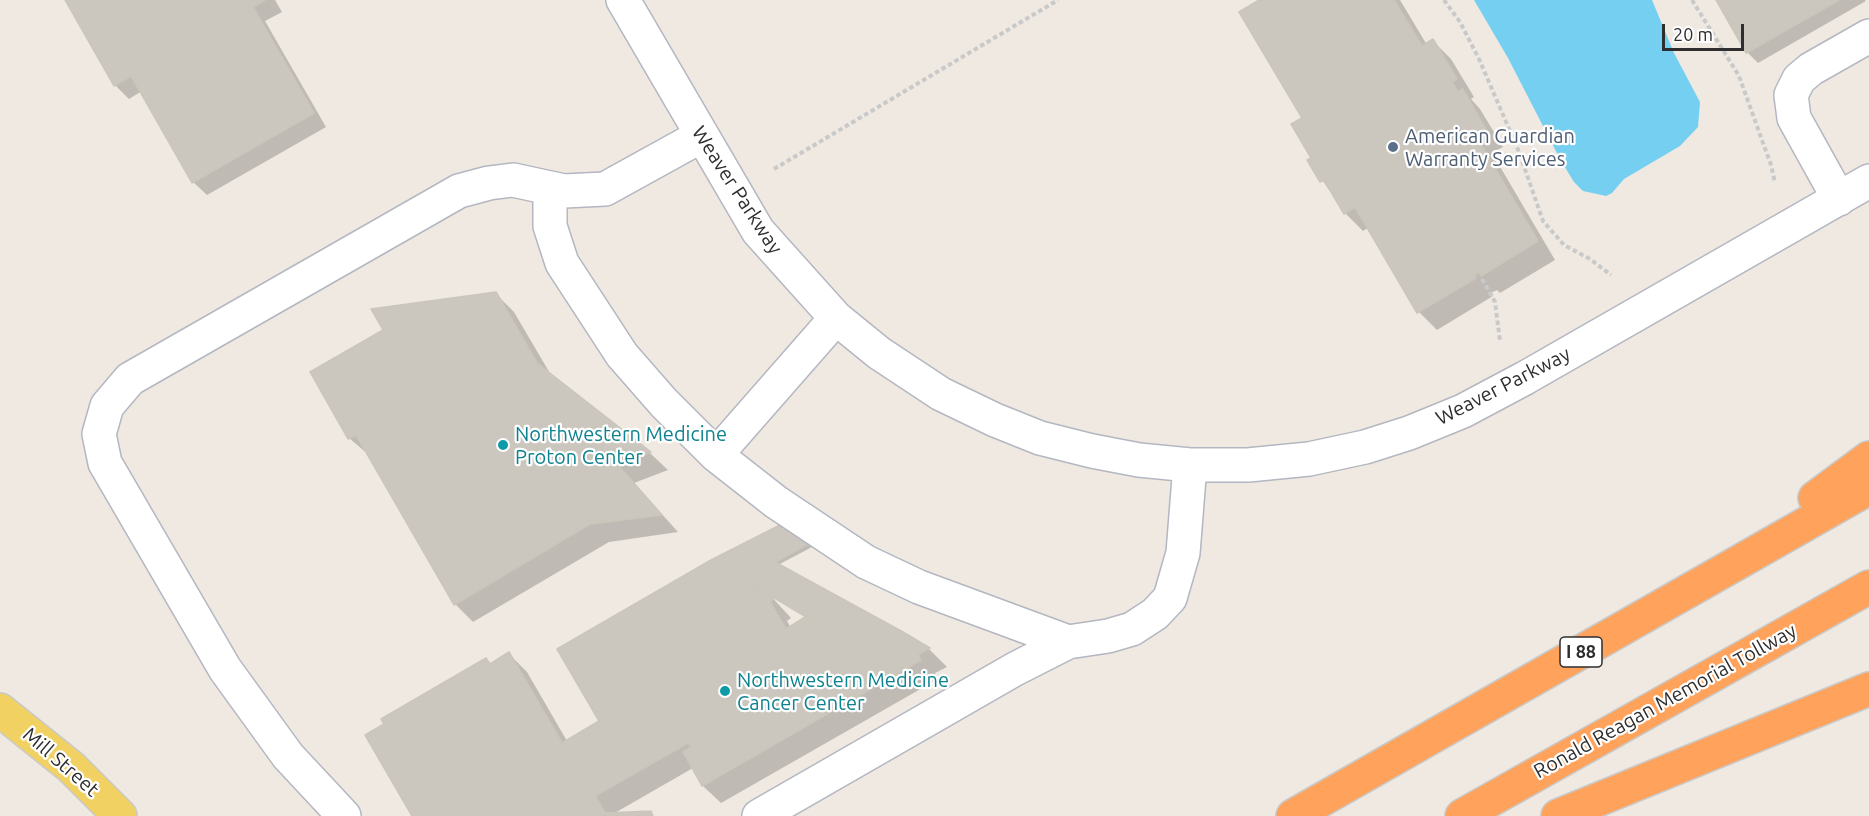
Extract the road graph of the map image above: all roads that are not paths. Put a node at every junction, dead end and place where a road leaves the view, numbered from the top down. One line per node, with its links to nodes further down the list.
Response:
1 (623, 0): 3 (street, Weaver Parkway)
2 (1869, 36): 6 (street)
3 (701, 136): 5 (street); 7 (street, Weaver Parkway)
4 (1869, 181): 6 (street, Weaver Parkway)
5 (550, 188): 8 (street); 18 (street)
6 (1839, 198): 10 (street, Weaver Parkway)
7 (836, 318): 8 (street); 10 (street, Weaver Parkway)
8 (716, 455): 14 (street)
9 (1869, 458): 12 (highway)
10 (1190, 465): 14 (street)
11 (1869, 488): 12 (highway, I 88)
12 (1707, 580): 20 (highway, I 88)
13 (1869, 587): 21 (highway, Ronald Reagan Memorial Tollway)
14 (1068, 642): 19 (street)
15 (1869, 689): 22 (highway)
16 (0, 710): 17 (main road, Mill Street)
17 (120, 816)
18 (344, 816)
19 (759, 816)
20 (1293, 816)
21 (1462, 816)
22 (1558, 816)

